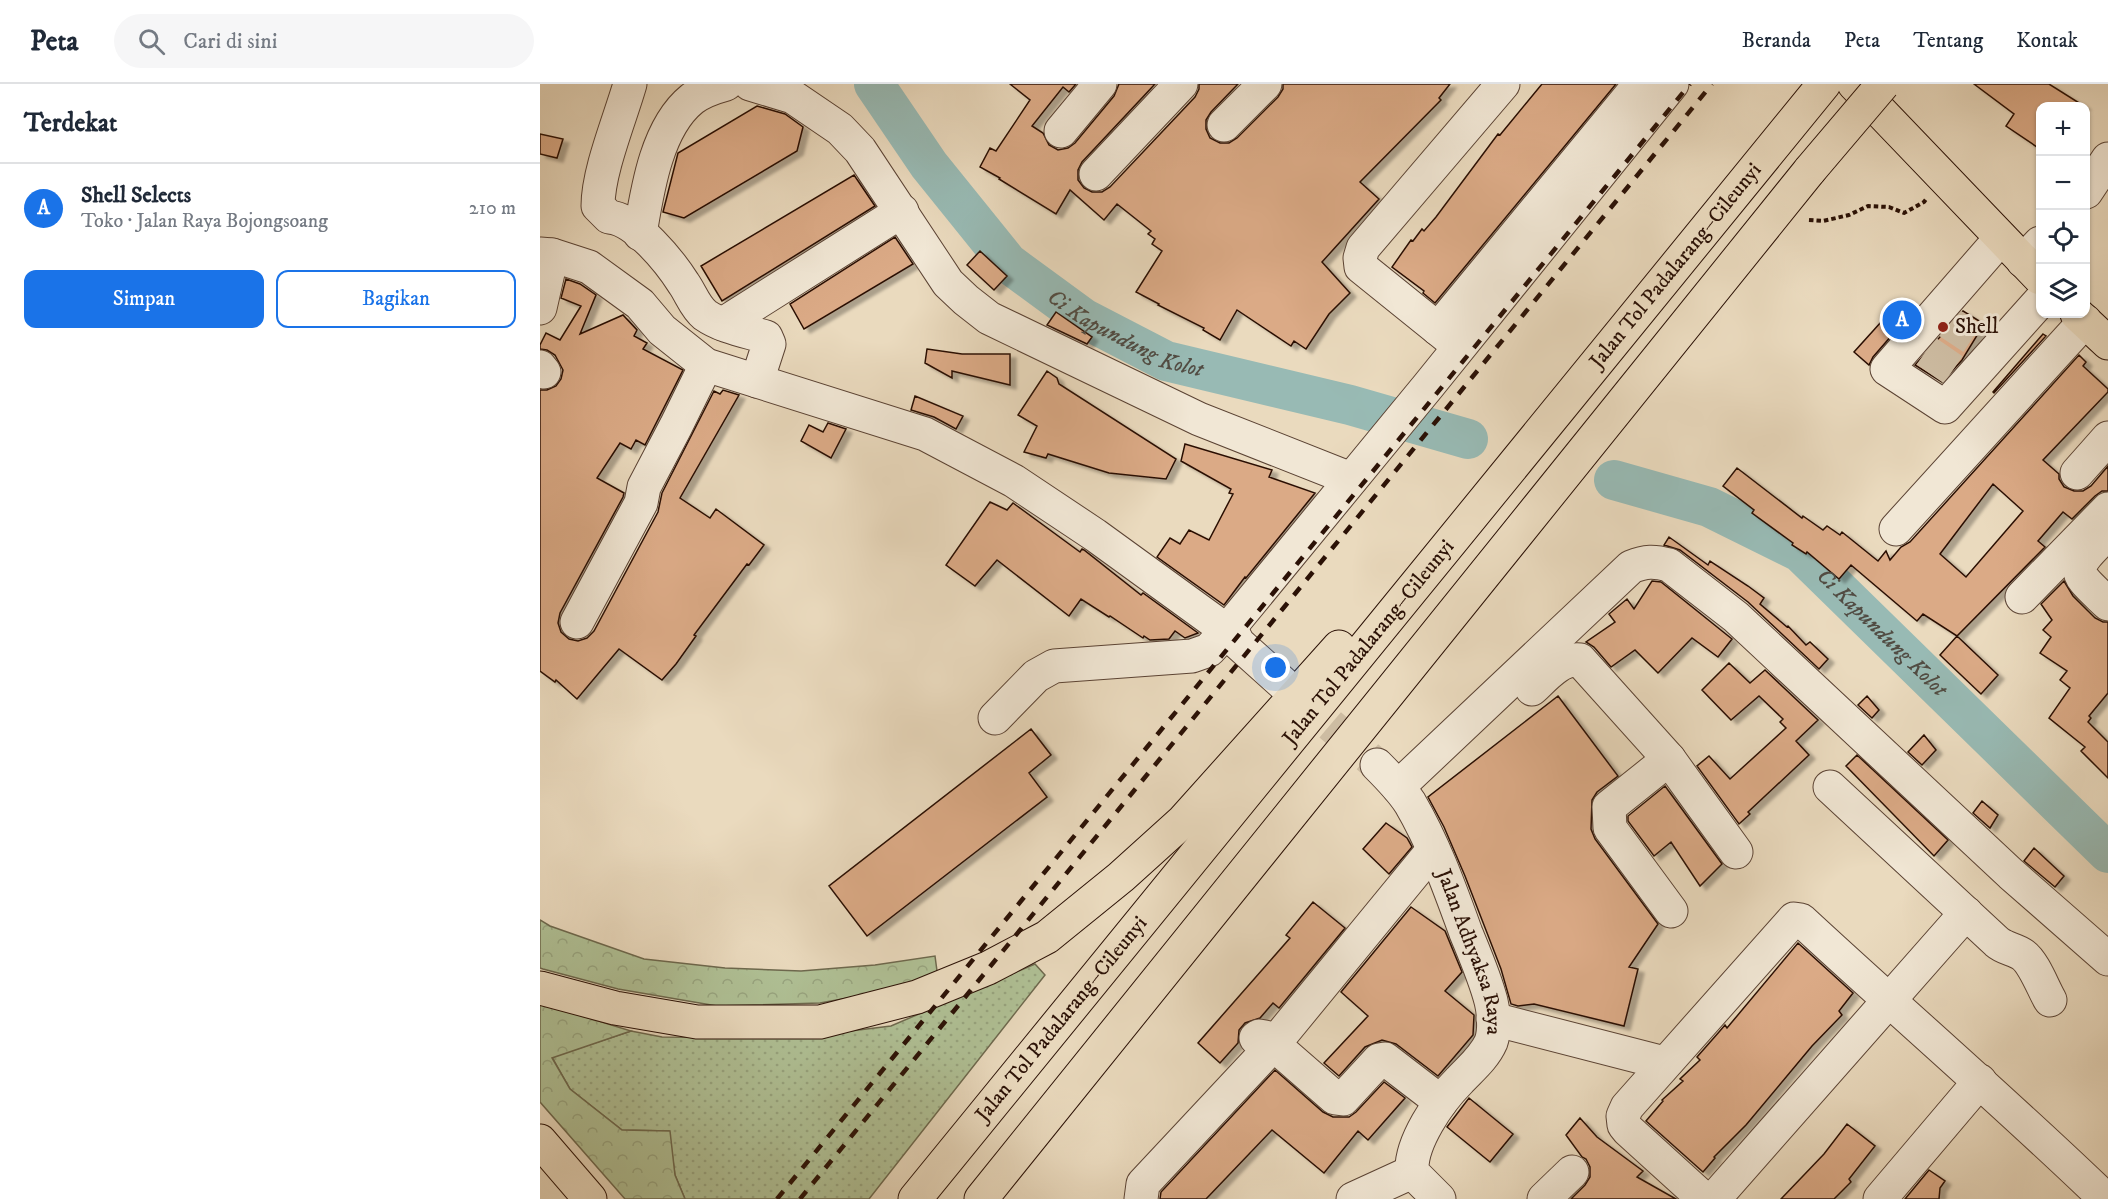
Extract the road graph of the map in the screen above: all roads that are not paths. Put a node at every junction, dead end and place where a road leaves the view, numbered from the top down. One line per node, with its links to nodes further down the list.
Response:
1 (630, 84): 17 (street)
2 (726, 84): 17 (street)
3 (750, 84): 16 (street)
4 (1100, 84): 14 (street)
5 (1180, 84): 15 (street)
6 (1265, 84): 13 (street)
7 (1503, 84): 26 (street)
8 (1640, 84): 26 (street)
9 (1672, 84): 26 (street)
10 (1824, 84): 21 (main road, Jalan Tol Padalarang–Cileunyi)
11 (1854, 84): 18 (main road)
12 (1883, 84): 64 (main road, Jalan Tol Padalarang–Cileunyi, bridge)
13 (1224, 125)
14 (1061, 131)
15 (1096, 174)
16 (902, 211): 24 (street); 31 (street)
17 (640, 234): 24 (street)
18 (2001, 238): 20 (main road); 22 (street)
19 (546, 255): 23 (street); 27 (street)
20 (2035, 261)
21 (1656, 292): 49 (main road); 63 (main road, Jalan Tol Padalarang–Cileunyi)
22 (2036, 304)
23 (540, 309)
24 (723, 324): 28 (street)
25 (2090, 326): 33 (street)
26 (1448, 337): 31 (street)
27 (706, 365): 28 (street); 37 (street)
28 (757, 381): 38 (street)
29 (2108, 438): 30 (street)
30 (2077, 473)
31 (1351, 479): 38 (street)
32 (2108, 509): 35 (street)
33 (1896, 528)
34 (2108, 532): 36 (street)
35 (2022, 597)
36 (2108, 604)
37 (577, 622)
38 (1230, 627): 39 (street); 40 (street)
39 (1287, 687)
40 (995, 717)
41 (1669, 759): 42 (street); 45 (street); 46 (street)
42 (1395, 785): 44 (street, Jalan Adhyaksa Raya); 48 (street)
43 (1830, 787): 47 (street)
44 (1433, 850): 52 (street, Jalan Adhyaksa Raya); 53 (street)
45 (1736, 852)
46 (1671, 911)
47 (1966, 914): 50 (street); 51 (street)
48 (2108, 959)
49 (540, 987)
50 (1888, 1000): 54 (street); 55 (street); 69 (street)
51 (2050, 1000)
52 (1493, 1019): 54 (street); 56 (street, Jalan Adhyaksa Raya)
53 (1273, 1045): 56 (street); 61 (street)
54 (1664, 1063): 68 (street)
55 (1980, 1081): 60 (street); 70 (street)
56 (1441, 1102): 58 (street, Jalan Adhyaksa Raya)
57 (540, 1140): 62 (main road)
58 (1412, 1172): 65 (street); 66 (street)
59 (1572, 1172): 67 (street)
60 (2097, 1188)
61 (1134, 1192)
62 (591, 1199)
63 (915, 1199)
64 (981, 1199)
65 (1353, 1199)
66 (1439, 1199)
67 (1544, 1199)
68 (1704, 1199)
69 (1714, 1199)
70 (1880, 1199)

